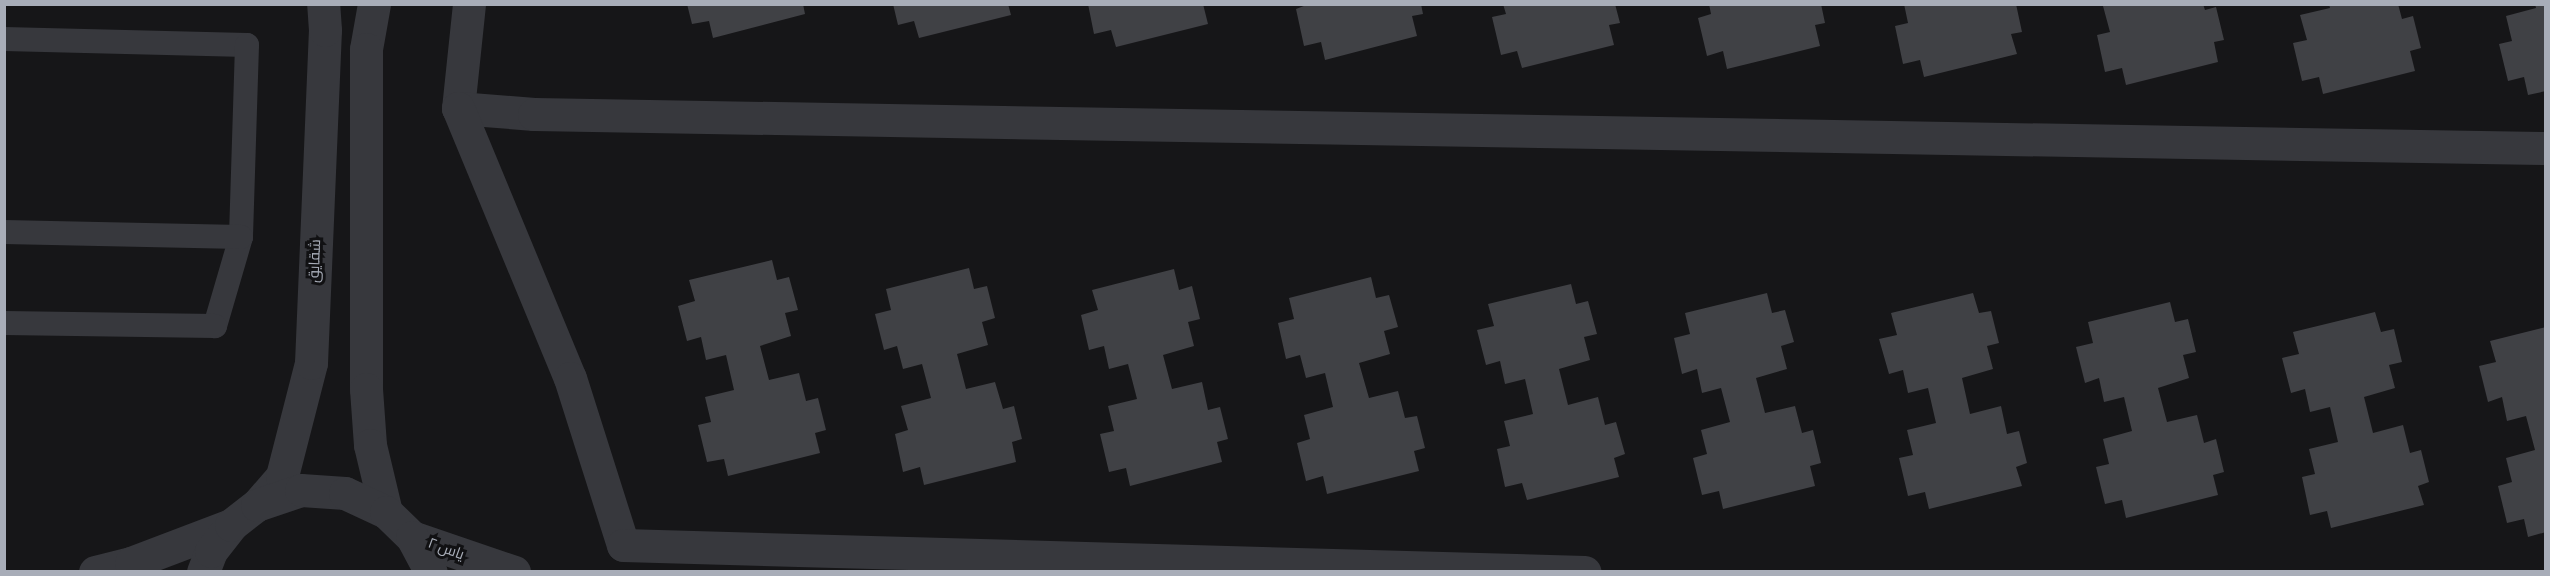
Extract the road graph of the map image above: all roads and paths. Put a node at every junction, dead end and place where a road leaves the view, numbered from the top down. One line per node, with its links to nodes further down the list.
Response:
1 (323, 4): 10 (street, شقایق)
2 (374, 4): 11 (street)
3 (469, 4): 5 (street)
4 (4, 39): 8 (lane)
5 (458, 108): 6 (street); 14 (street)
6 (2546, 148)
7 (4, 232): 8 (lane)
8 (241, 237): 9 (lane)
9 (4, 323)
10 (257, 505): 11 (street); 12 (street)
11 (386, 512): 13 (street)
12 (231, 525): 16 (street); 17 (street)
13 (412, 537): 18 (street); 19 (street, یاس ۲)
14 (622, 558): 15 (street)
15 (1544, 571): 20 (street)
16 (95, 572)
17 (203, 572)
18 (431, 572)
19 (514, 572)
20 (1585, 572)

